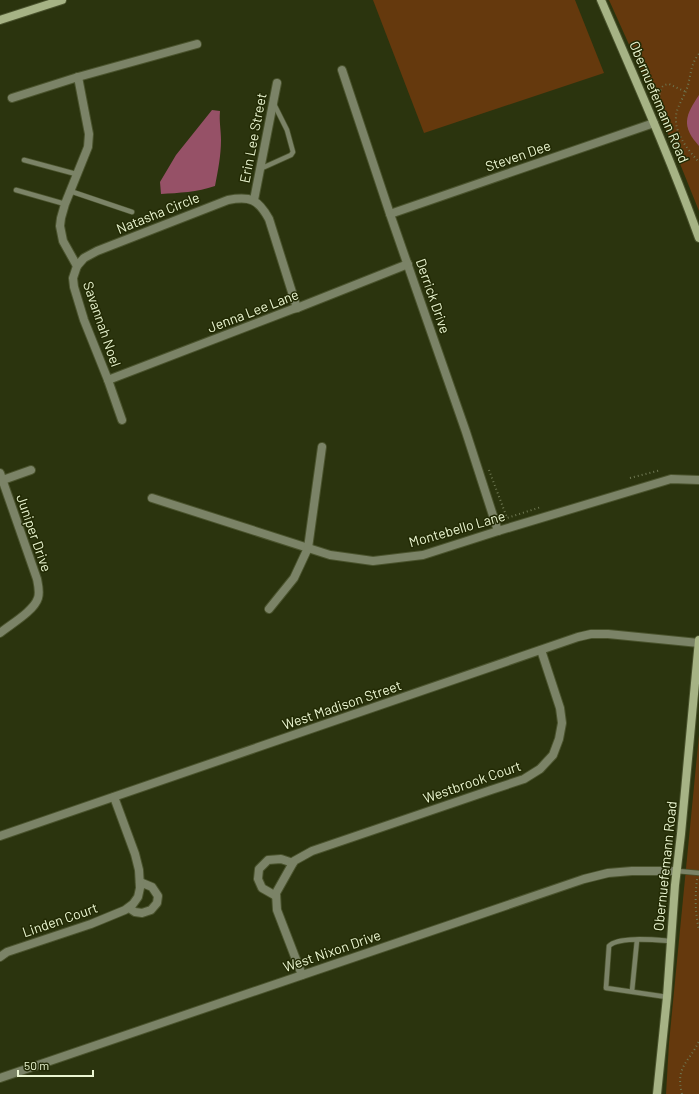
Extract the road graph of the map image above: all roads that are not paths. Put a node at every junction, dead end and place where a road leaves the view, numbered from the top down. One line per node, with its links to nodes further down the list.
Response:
1 (62, 0): 3 (street)
2 (601, 0): 10 (street, Obernuefemann Road)
3 (0, 20)
4 (197, 44): 6 (street)
5 (342, 70): 19 (street, Derrick Drive)
6 (78, 77): 8 (street); 13 (street, Savannah Noel)
7 (277, 83): 9 (street, Erin Lee Street)
8 (12, 98)
9 (273, 102): 12 (street, Erin Lee Street); 12 (lane)
10 (654, 123): 19 (street, Steven Dee); 20 (street, Obernuefemann Road)
11 (24, 160): 13 (lane)
12 (260, 169): 16 (street, Erin Lee Street)
13 (76, 174): 15 (street, Savannah Noel)
14 (16, 190): 17 (lane)
15 (70, 191): 17 (street, Savannah Noel); 18 (lane)
16 (254, 200): 22 (street, Natasha Circle); 23 (street, Erin Lee Street)
17 (65, 204): 22 (street, Savannah Noel)
18 (132, 212)
19 (390, 214): 21 (street, Derrick Drive)
20 (699, 238)
21 (408, 264): 23 (street, Jenna Lee Lane); 31 (street, Derrick Drive)
22 (77, 266): 24 (street, Savannah Noel)
23 (297, 308): 24 (street, Jenna Lee Lane)
24 (108, 380): 25 (street, Savannah Noel)
25 (122, 420)
26 (322, 447): 32 (street)
27 (31, 470): 28 (street)
28 (1, 478): 34 (street, Juniper Drive)
29 (699, 480): 31 (street, Montebello Lane)
30 (152, 498): 32 (street, Montebello Lane)
31 (498, 531): 32 (street, Montebello Lane)
32 (308, 548): 33 (street)
33 (269, 609)
34 (0, 633)
35 (699, 641): 36 (street, West Madison Street); 40 (street, Obernuefemann Road)
36 (541, 650): 37 (street, West Madison Street); 39 (street, Westbrook Court)
37 (114, 797): 38 (street, West Madison Street); 42 (street)
38 (0, 836)
39 (293, 863): 43 (street, Westbrook Court); 43 (street)
40 (677, 871): 41 (lane); 46 (street, Obernuefemann Road); 48 (street, West Nixon Drive)
41 (699, 873)
42 (140, 882): 44 (street); 44 (street)
43 (276, 896): 48 (street)
44 (129, 908): 47 (street, Linden Court)
45 (637, 940): 46 (lane); 49 (lane); 49 (lane)
46 (670, 941): 50 (street, Obernuefemann Road)
47 (0, 957)
48 (302, 975): 51 (street, West Nixon Drive)
49 (632, 991): 50 (lane)
50 (667, 997): 52 (street, Obernuefemann Road)
51 (0, 1078)
52 (658, 1094)

